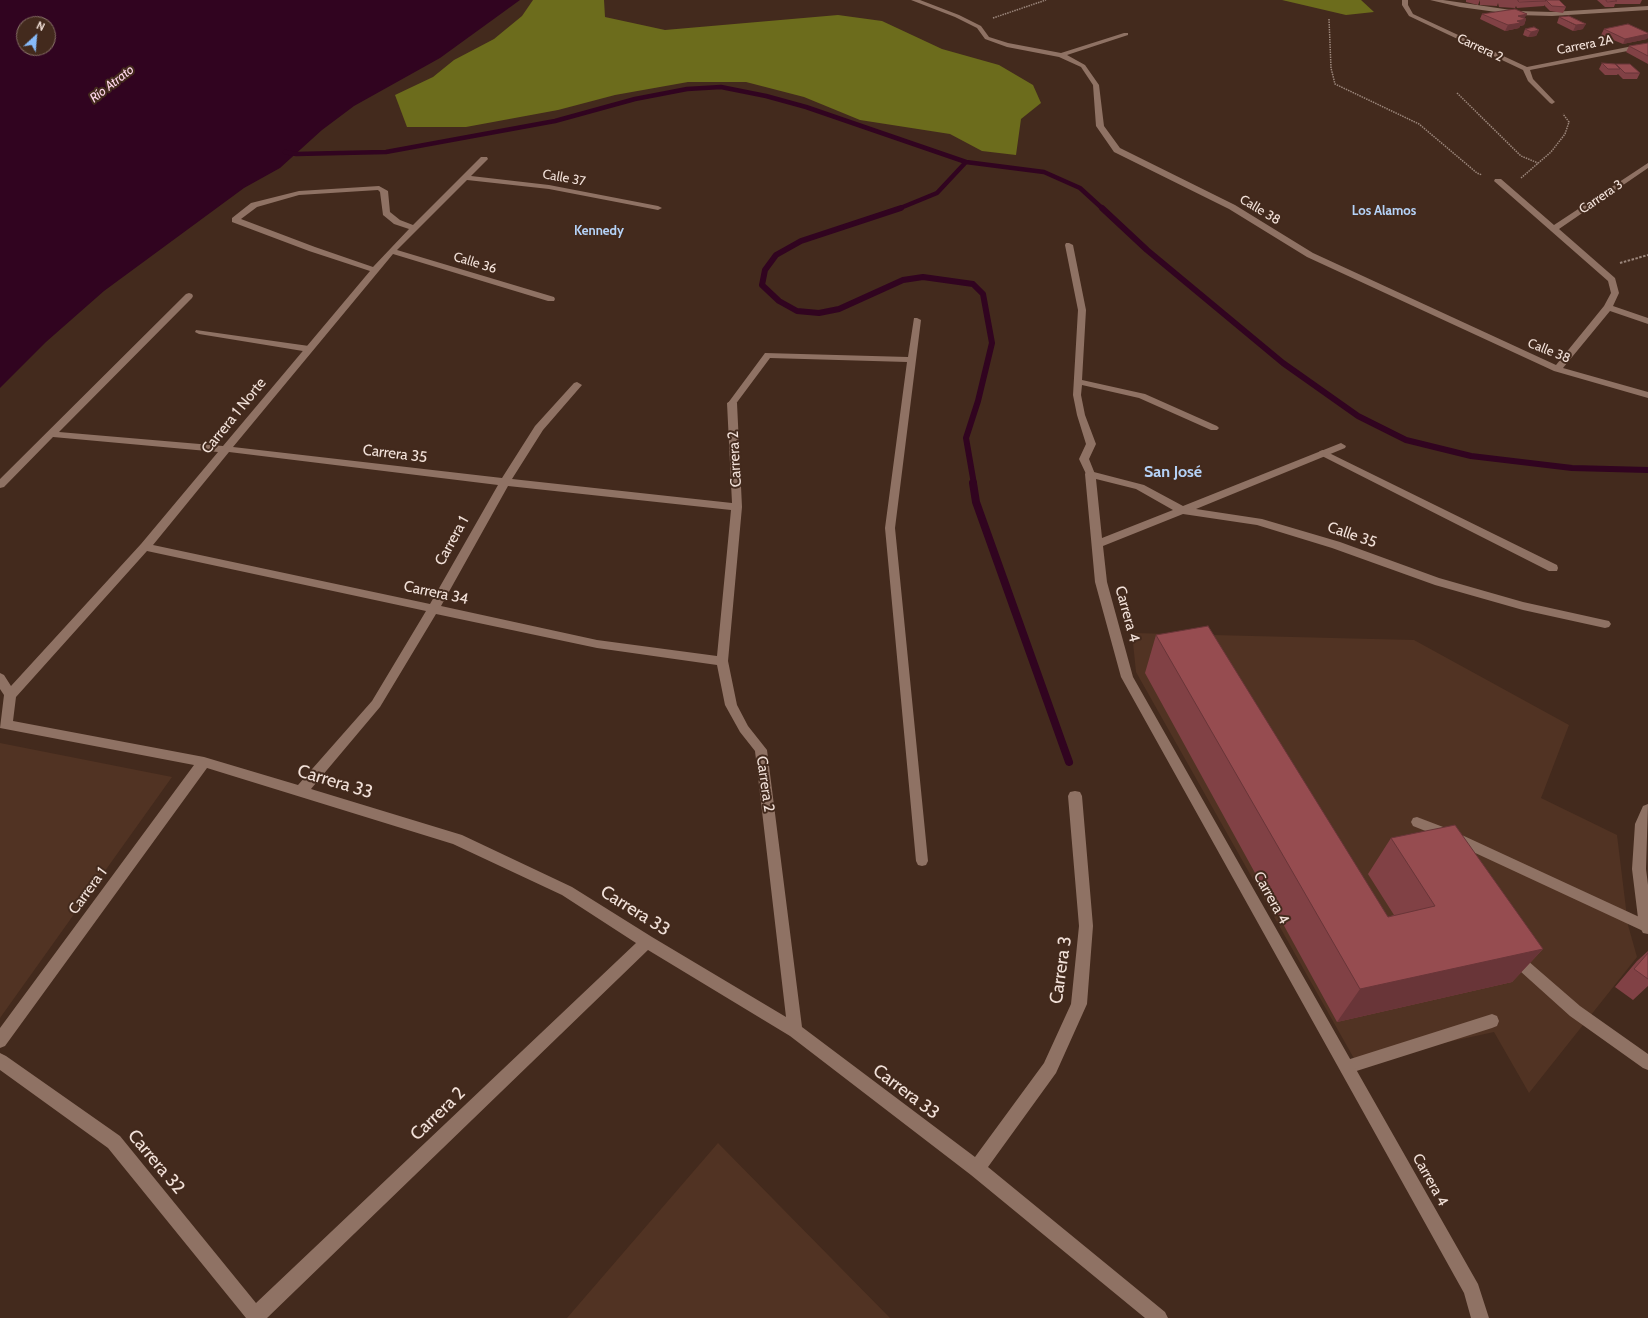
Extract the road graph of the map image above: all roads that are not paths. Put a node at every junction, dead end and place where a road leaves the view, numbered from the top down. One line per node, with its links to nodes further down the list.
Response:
1 (914, 0): 7 (street, Calle 38)
2 (1405, 0): 8 (street, Carrera 2)
3 (1433, 0): 4 (street)
4 (1648, 8)
5 (1126, 34): 7 (street)
6 (1648, 45): 8 (street, Carrera 2A)
7 (1061, 55): 28 (street, Calle 38)
8 (1526, 69): 9 (street)
9 (1552, 102)
10 (484, 159): 12 (street, Carrera 1 Norte)
11 (1648, 165): 16 (street, Carrera 3)
12 (465, 178): 14 (street, Calle 37); 15 (street, Carrera 1 Norte)
13 (1498, 181): 16 (street)
14 (658, 208)
15 (415, 228): 18 (street, Carrera 1 Norte); 19 (street)
16 (1554, 229): 22 (street)
17 (1069, 245): 29 (lane)
18 (391, 251): 19 (street, Carrera 1 Norte); 21 (street, Calle 36)
19 (375, 270): 26 (street, Carrera 1 Norte)
20 (189, 296): 34 (street)
21 (551, 299)
22 (1608, 307): 24 (street); 28 (street)
23 (917, 320): 27 (lane)
24 (1648, 321)
25 (199, 332): 26 (lane)
26 (309, 349): 36 (street, Carrera 1 Norte)
27 (912, 360): 32 (lane); 59 (lane)
28 (1557, 369): 31 (street, Calle 38)
29 (1078, 382): 33 (lane); 38 (lane)
30 (577, 385): 39 (street, Carrera 1)
31 (1648, 395)
32 (732, 402): 41 (street, Carrera 2)
33 (1214, 428)
34 (50, 434): 36 (street, Carrera 35); 40 (street)
35 (1341, 446): 37 (street)
36 (226, 449): 39 (street, Carrera 35); 44 (street, Carrera 1 Norte)
37 (1323, 454): 42 (street); 45 (lane)
38 (1090, 474): 42 (street, Calle 35); 43 (street, Carrera 4)
39 (505, 482): 41 (street, Carrera 35); 46 (street, Carrera 1)
40 (0, 485)
41 (737, 507): 48 (street, Carrera 2)
42 (1182, 510): 43 (street); 47 (street, Calle 35)
43 (1098, 544): 68 (street, Carrera 4)
44 (146, 547): 46 (street, Carrera 34); 50 (street, Carrera 1 Norte)
45 (1553, 568)
46 (434, 608): 48 (street, Carrera 34); 53 (street, Carrera 1)
47 (1605, 624)
48 (722, 661): 64 (street, Carrera 2)
49 (0, 678): 50 (street)
50 (10, 695): 51 (street)
51 (3, 724): 52 (street, Carrera 33)
52 (204, 762): 53 (street, Carrera 33); 65 (street, Carrera 1)
53 (300, 792): 61 (street, Carrera 33)
54 (1075, 796): 69 (street, Carrera 3)
55 (1648, 810): 60 (street)
56 (1417, 822): 57 (lane)
57 (1447, 834): 58 (lane); 60 (lane)
58 (1456, 854)
59 (922, 862)
60 (1647, 927)
61 (648, 942): 64 (street, Carrera 33); 70 (street, Carrera 2)
62 (1509, 948): 67 (lane)
63 (1492, 1021): 68 (lane)
64 (795, 1031): 69 (street, Carrera 33)
65 (0, 1041)
66 (0, 1061): 70 (street, Carrera 32)
67 (1648, 1063)
68 (1347, 1067): 72 (street, Carrera 4)
69 (977, 1169): 71 (street, Carrera 33)
70 (256, 1317)
71 (1159, 1318)
72 (1480, 1318)

